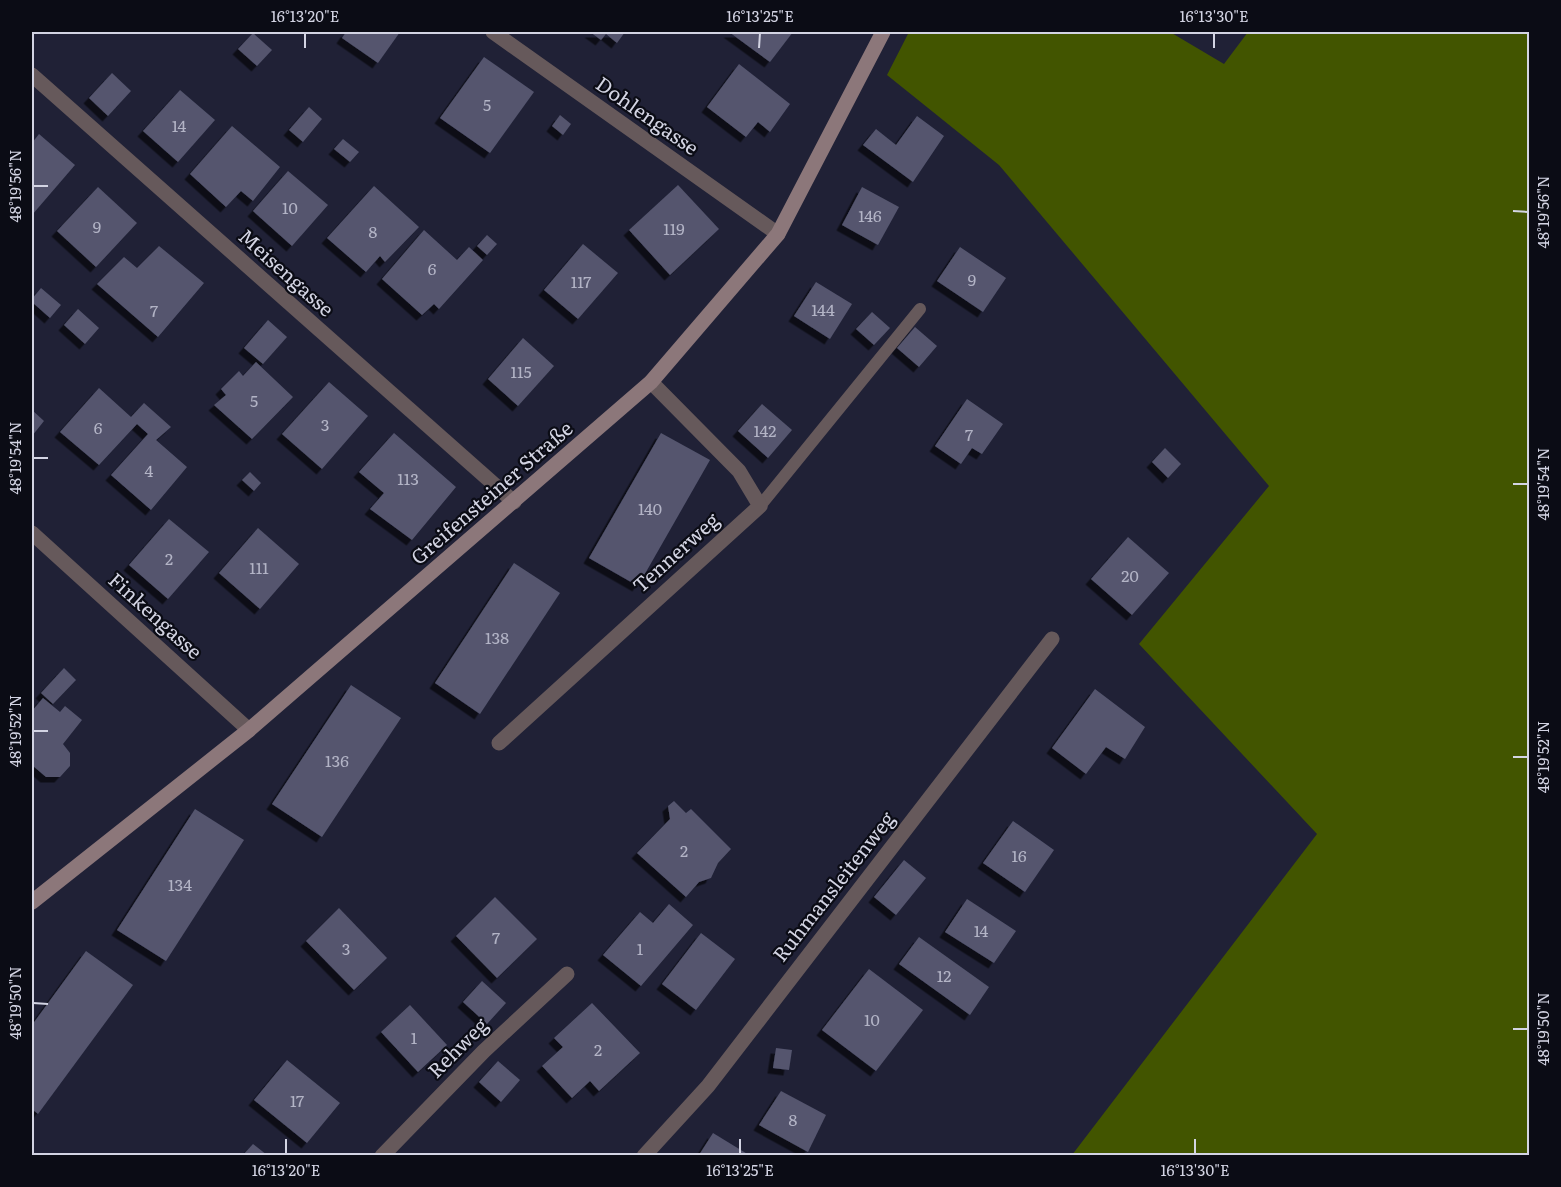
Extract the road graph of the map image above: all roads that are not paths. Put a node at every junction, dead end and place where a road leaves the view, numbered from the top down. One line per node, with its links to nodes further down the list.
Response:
1 (493, 32): 4 (street, Dohlengasse)
2 (883, 32): 4 (main road, Greifensteiner Straße)
3 (32, 75): 7 (street, Meisengasse)
4 (778, 234): 6 (main road, Greifensteiner Straße)
5 (920, 309): 8 (lane)
6 (651, 382): 7 (main road, Greifensteiner Straße); 8 (street)
7 (513, 502): 11 (main road, Greifensteiner Straße)
8 (759, 506): 12 (street, Tennerweg)
9 (32, 533): 11 (street, Finkengasse)
10 (1052, 639): 16 (street, Ruhmansleitenweg)
11 (249, 730): 13 (main road, Greifensteiner Straße)
12 (499, 743)
13 (32, 902)
14 (567, 974): 15 (street, Rehweg)
15 (382, 1155)
16 (644, 1155)

